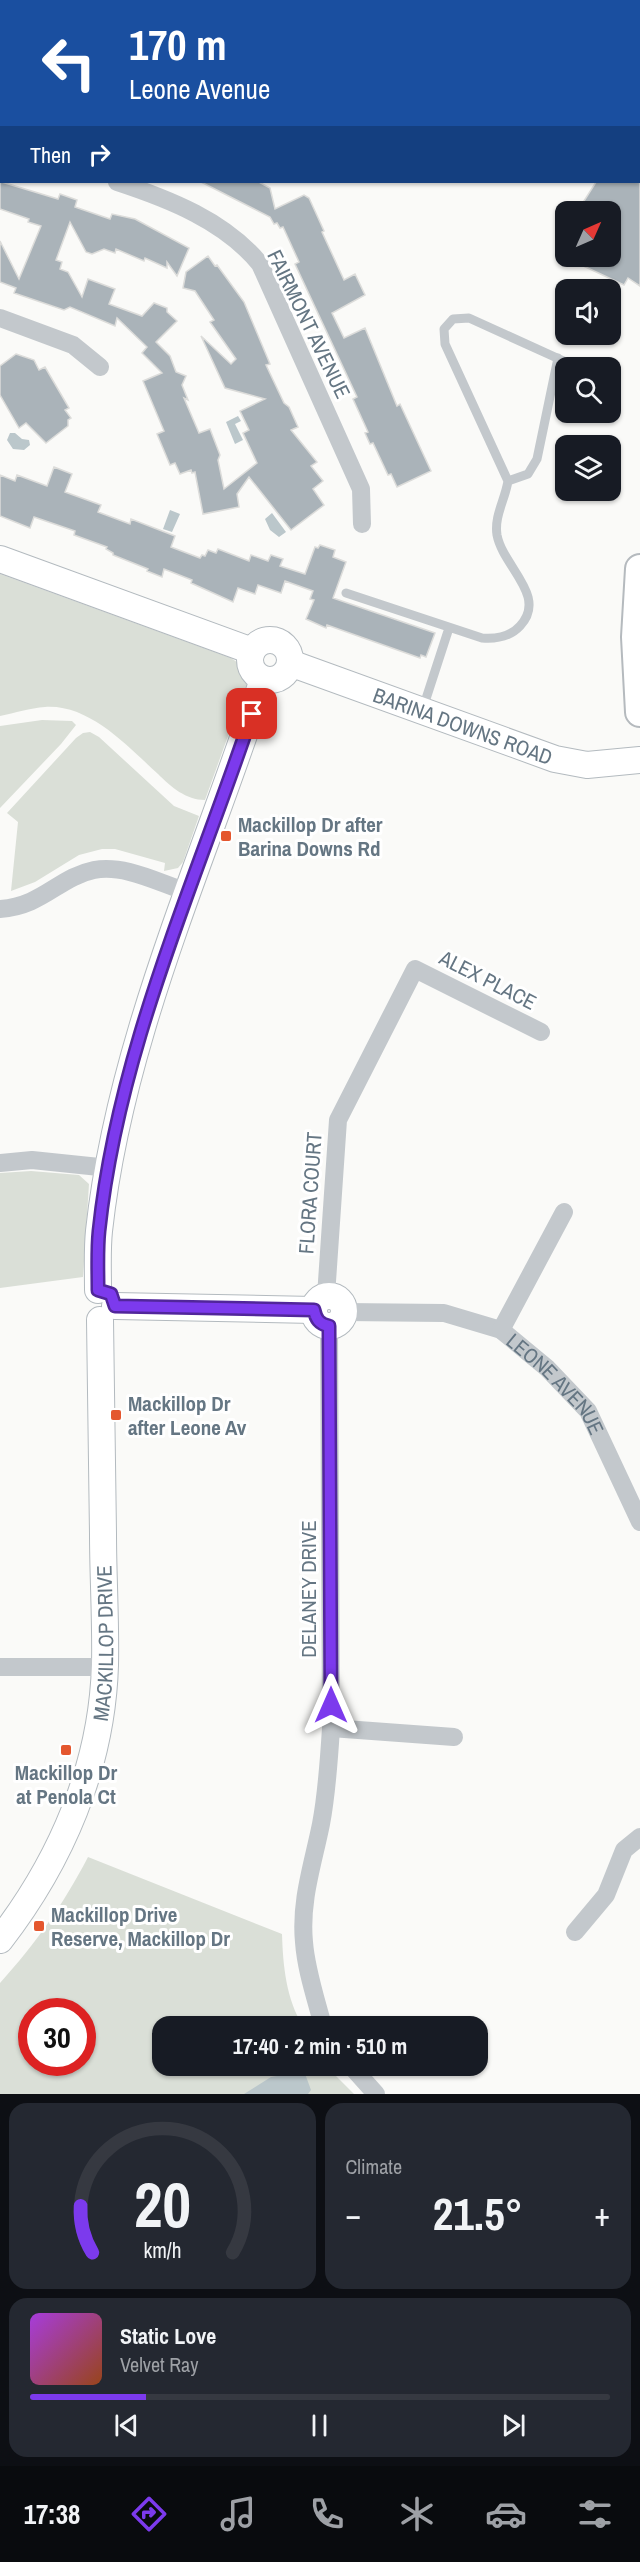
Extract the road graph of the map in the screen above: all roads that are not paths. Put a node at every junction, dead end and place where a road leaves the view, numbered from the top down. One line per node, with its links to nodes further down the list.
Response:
1 (120, 183): 7 (street, FAIRMONT AVENUE)
2 (0, 318): 4 (street)
3 (556, 357): 6 (lane)
4 (100, 367)
5 (555, 372): 6 (lane)
6 (508, 481): 11 (lane)
7 (363, 524)
8 (0, 559): 12 (main road)
9 (640, 569): 16 (main road)
10 (346, 593): 11 (lane)
11 (449, 628): 15 (lane)
12 (252, 651): 13 (main road); 14 (main road)
13 (290, 663): 14 (main road); 15 (main road, BARINA DOWNS ROAD)
14 (263, 679): 18 (main road, MACKILLOP DRIVE)
15 (423, 710): 17 (main road, BARINA DOWNS ROAD)
16 (640, 712)
17 (640, 760)
18 (188, 892): 19 (street); 23 (main road, MACKILLOP DRIVE)
19 (0, 909)
20 (415, 969): 21 (street, ALEX PLACE); 26 (street, FLORA COURT)
21 (541, 1032)
22 (0, 1163): 23 (street)
23 (108, 1168): 25 (main road, MACKILLOP DRIVE)
24 (564, 1212): 27 (street)
25 (104, 1305): 26 (main road, LEONE AVENUE); 30 (main road, MACKILLOP DRIVE)
26 (328, 1311): 27 (street, LEONE AVENUE); 31 (street, DELANEY DRIVE)
27 (501, 1330): 28 (street, LEONE AVENUE)
28 (640, 1522)
29 (0, 1667): 30 (street)
30 (105, 1667): 35 (main road, MACKILLOP DRIVE)
31 (332, 1728): 32 (street); 36 (street, DELANEY DRIVE)
32 (454, 1737)
33 (640, 1837): 34 (street)
34 (575, 1932)
35 (0, 1940)
36 (321, 2016)
37 (360, 2076): 38 (street)
38 (376, 2094)

